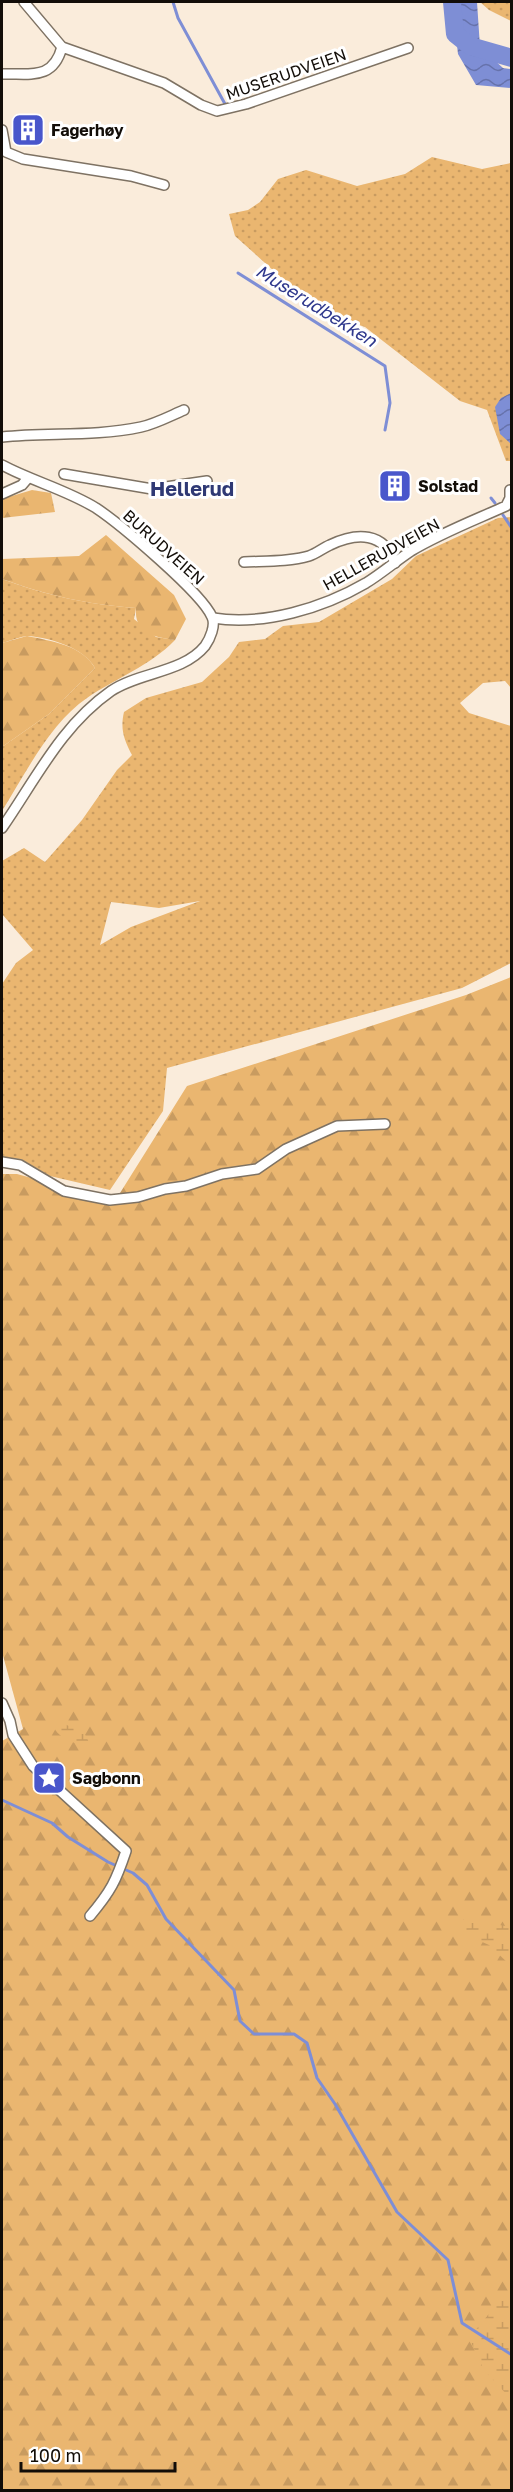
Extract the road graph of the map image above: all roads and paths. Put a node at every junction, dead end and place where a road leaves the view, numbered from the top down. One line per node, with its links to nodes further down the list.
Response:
1 (24, 2): 2 (street)
2 (62, 47): 3 (street, MUSERUDVEIEN); 4 (street)
3 (408, 48)
4 (2, 74)
5 (2, 130): 6 (street)
6 (165, 185)
7 (184, 410): 8 (street)
8 (2, 437)
9 (2, 465): 11 (street, BURUDVEIEN)
10 (64, 474): 12 (street)
11 (28, 478): 14 (street); 17 (street, BURUDVEIEN)
12 (207, 481)
13 (510, 490): 16 (street, HELLERUDVEIEN)
14 (2, 494)
15 (244, 562): 16 (street)
16 (395, 564): 17 (street, HELLERUDVEIEN)
17 (213, 618): 18 (street)
18 (2, 828)
19 (385, 1124): 20 (street)
20 (2, 1162)
21 (2, 1703): 22 (street)
22 (90, 1916)

